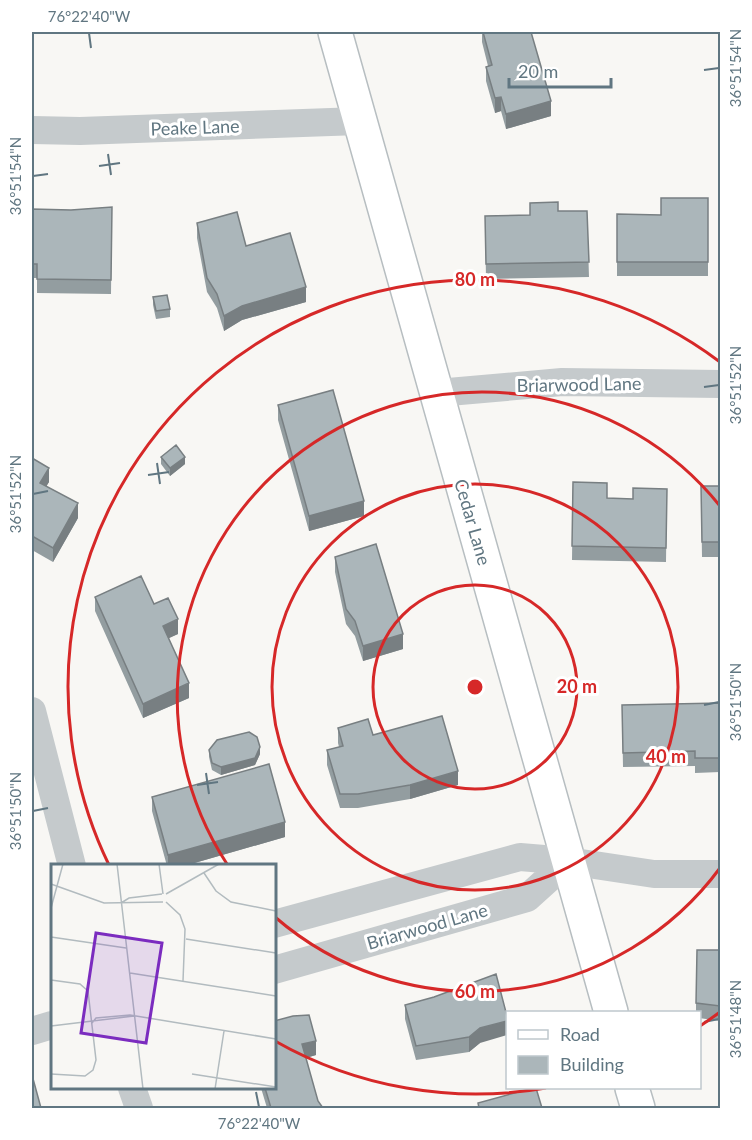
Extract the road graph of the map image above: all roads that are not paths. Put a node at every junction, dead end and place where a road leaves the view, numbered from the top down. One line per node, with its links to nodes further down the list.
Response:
1 (334, 32): 2 (main road, Cedar Lane)
2 (359, 121): 3 (street, Peake Lane); 5 (main road, Cedar Lane)
3 (32, 130)
4 (720, 384): 5 (street, Briarwood Lane)
5 (437, 393): 7 (main road, Cedar Lane)
6 (32, 711): 8 (street)
7 (568, 861): 9 (street); 10 (street); 11 (street, Briarwood Lane); 12 (main road, Cedar Lane)
8 (71, 864)
9 (720, 874)
10 (276, 923)
11 (276, 969)
12 (611, 1011)
13 (51, 1025): 14 (street)
14 (32, 1031)
15 (132, 1089): 17 (street)
16 (632, 1089): 18 (main road)
17 (138, 1108)
18 (638, 1108)

